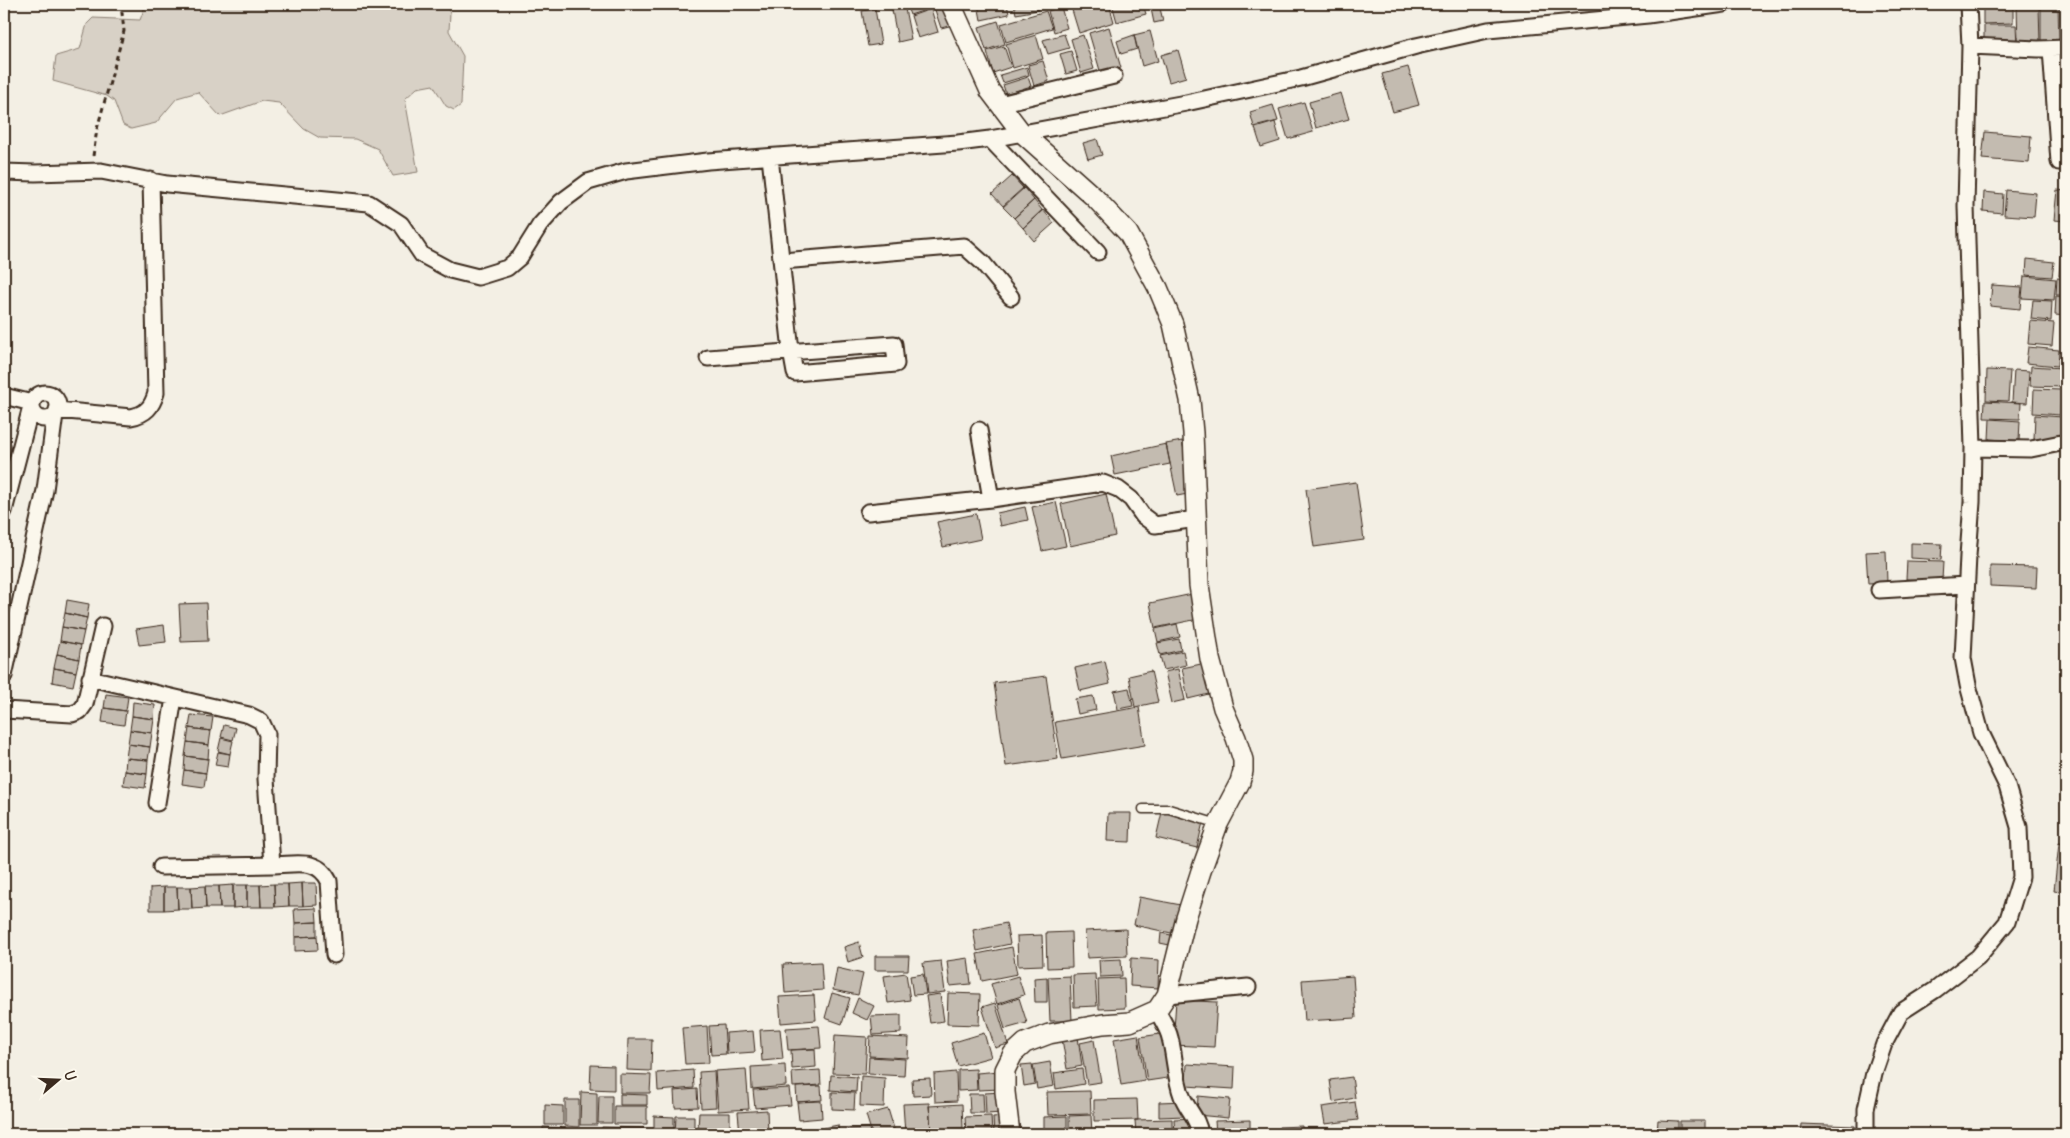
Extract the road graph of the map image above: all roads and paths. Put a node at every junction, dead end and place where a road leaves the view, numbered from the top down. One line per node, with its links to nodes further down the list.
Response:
1 (121, 4): 15 (path)
2 (951, 4): 9 (street)
3 (1724, 4): 10 (street)
4 (1968, 4): 5 (street)
5 (1970, 46): 7 (street); 27 (street)
6 (2066, 48): 7 (street)
7 (2050, 49): 13 (street)
8 (1114, 76): 9 (street)
9 (1000, 104): 10 (street)
10 (1021, 132): 11 (street); 32 (street)
11 (990, 139): 12 (street); 17 (street)
12 (770, 157): 16 (street); 18 (street)
13 (2058, 162)
14 (4, 172): 15 (street)
15 (90, 172): 16 (street)
16 (151, 180): 24 (street)
17 (1098, 252)
18 (782, 261): 19 (street); 20 (street)
19 (1011, 297)
20 (792, 351): 20 (street); 21 (street)
21 (708, 358)
22 (4, 396): 23 (street)
23 (32, 405): 24 (street); 24 (street); 28 (street)
24 (56, 412): 36 (street)
25 (979, 430): 29 (street)
26 (2066, 442): 27 (street)
27 (1974, 448): 33 (street)
28 (6, 491): 30 (street)
29 (991, 499): 31 (street); 32 (street)
30 (4, 511)
31 (868, 512)
32 (1196, 519): 42 (street)
33 (1966, 585): 34 (street); 50 (street)
34 (1879, 590)
35 (102, 626): 37 (street)
36 (4, 676)
37 (90, 678): 38 (street); 39 (street)
38 (174, 698): 40 (street); 43 (street)
39 (4, 710)
40 (157, 804)
41 (1142, 809): 42 (lane)
42 (1218, 824): 47 (street)
43 (272, 865): 44 (street); 45 (street)
44 (161, 867)
45 (334, 955)
46 (1248, 987): 47 (street)
47 (1162, 1002): 48 (street); 49 (street)
48 (1010, 1134)
49 (1200, 1134)
50 (1866, 1134)

